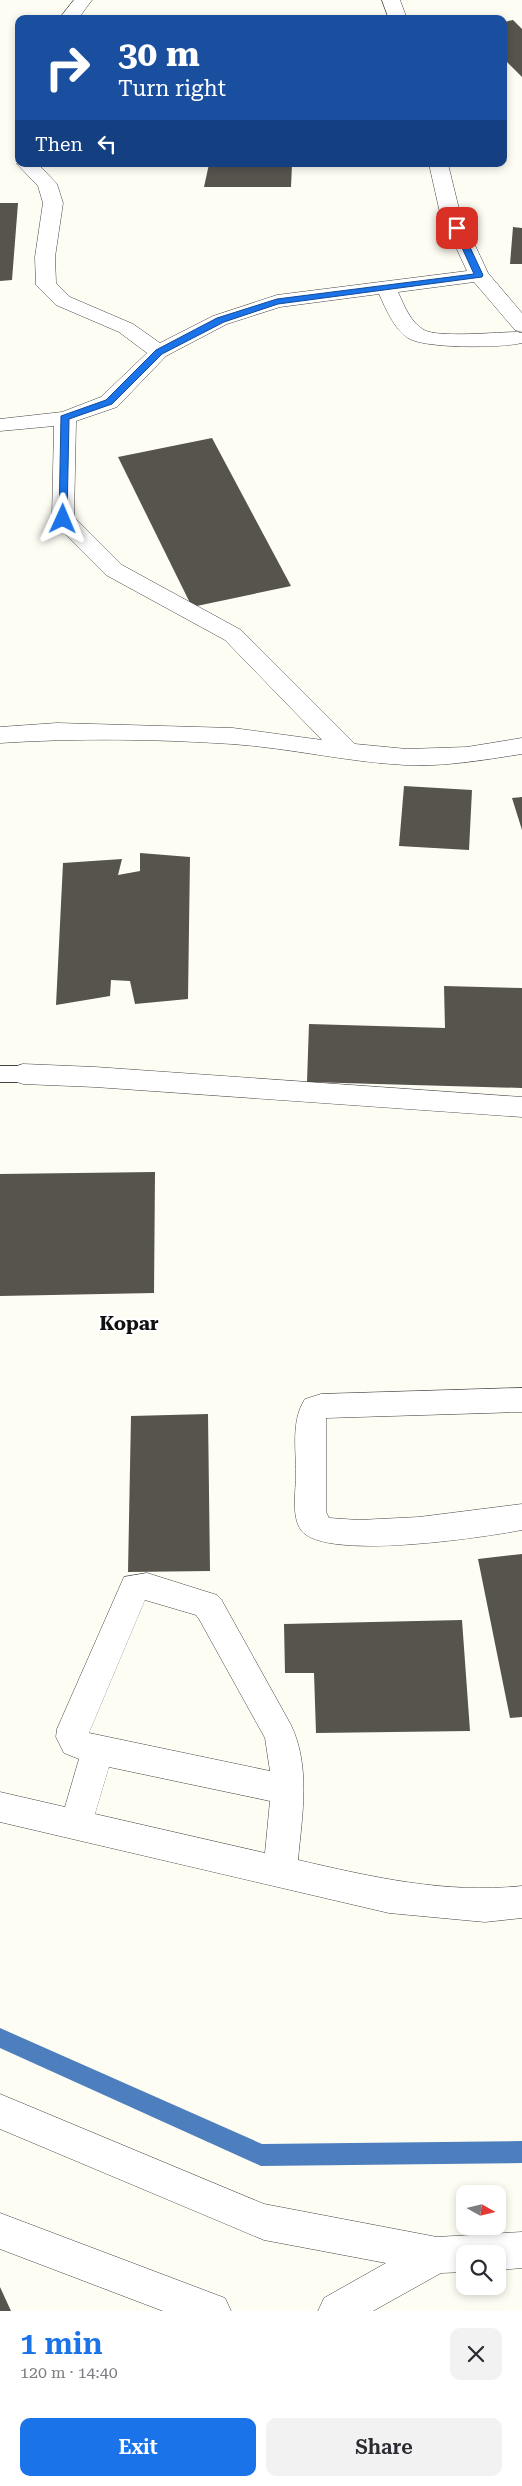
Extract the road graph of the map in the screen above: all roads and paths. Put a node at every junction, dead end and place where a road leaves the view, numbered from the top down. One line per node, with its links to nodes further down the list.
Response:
1 (83, 0): 3 (street)
2 (391, 0): 4 (street)
3 (71, 15)
4 (397, 15)
5 (30, 167): 10 (street)
6 (440, 167): 7 (street)
7 (479, 275): 8 (street); 9 (street)
8 (385, 286): 9 (street); 10 (street)
9 (521, 338)
10 (159, 352): 11 (street)
11 (65, 418): 12 (street); 15 (street)
12 (0, 425)
13 (0, 734): 15 (street)
14 (522, 746): 15 (street)
15 (348, 752)
16 (12, 1074): 17 (street)
17 (522, 1107)
18 (522, 1400): 19 (street)
19 (522, 1517)
20 (98, 1750): 21 (street); 21 (street); 23 (street)
21 (286, 1789): 24 (street)
22 (0, 1807): 23 (street)
23 (76, 1824): 24 (street)
24 (280, 1871): 25 (street)
25 (522, 1902)
26 (0, 2111): 29 (street)
27 (0, 2231): 30 (street)
28 (522, 2250): 29 (street)
29 (436, 2255): 31 (street)
30 (212, 2311)
31 (337, 2311)

